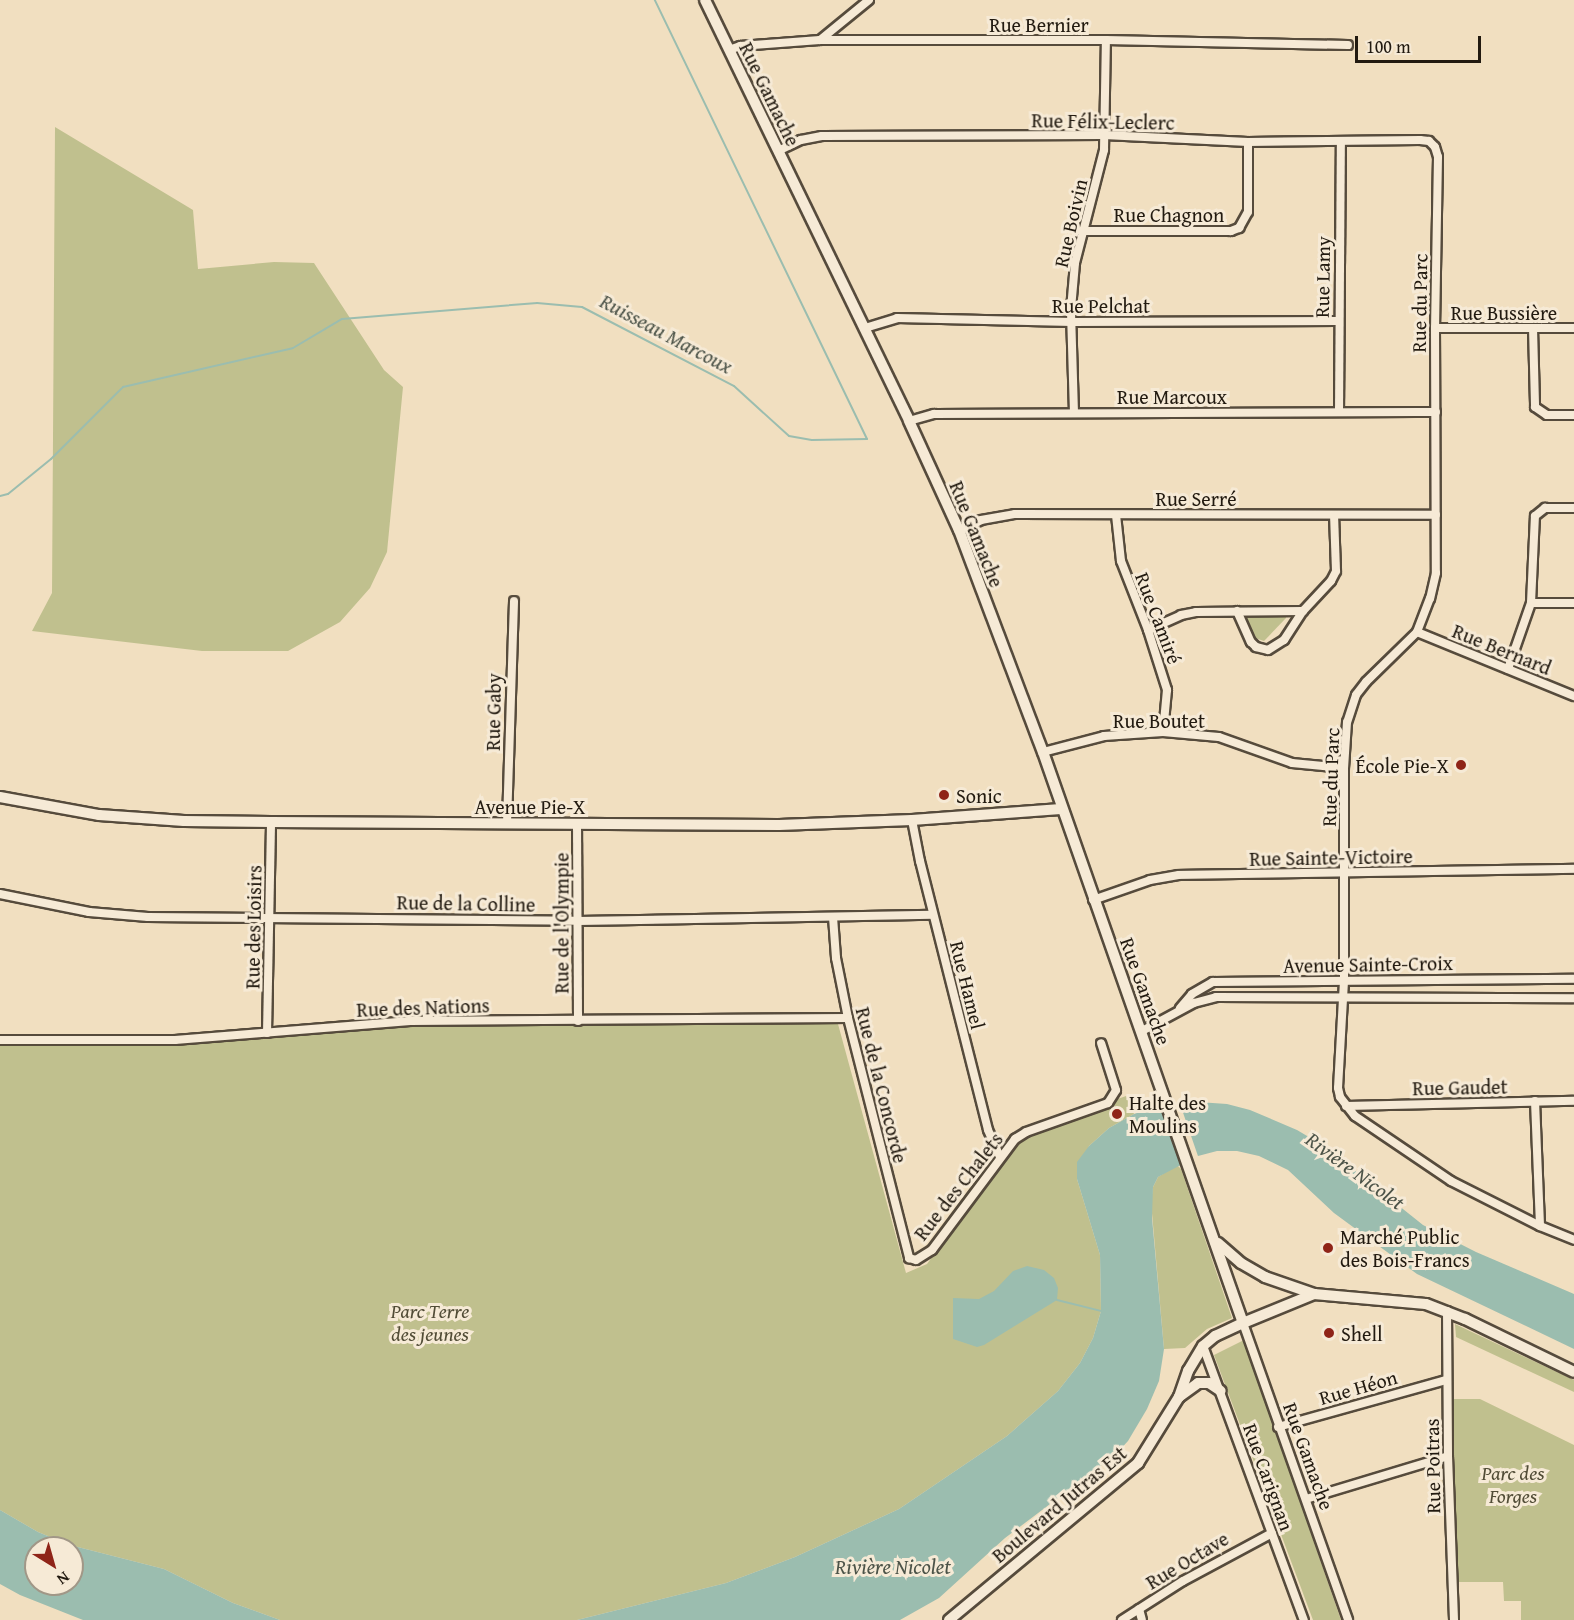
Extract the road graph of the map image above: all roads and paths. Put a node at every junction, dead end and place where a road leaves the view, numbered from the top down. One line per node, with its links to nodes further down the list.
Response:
1 (705, 0): 6 (street, Rue Gamache)
2 (869, 0): 3 (street)
3 (820, 40): 4 (street, Rue Bernier); 6 (street, Rue Bernier)
4 (1106, 40): 5 (street, Rue Bernier); 7 (street, Rue Boivin)
5 (1348, 45)
6 (729, 50): 11 (street, Rue Gamache)
7 (1104, 135): 8 (street, Rue Félix-Leclerc); 11 (street, Rue Félix-Leclerc); 12 (street, Rue Boivin)
8 (1248, 141): 9 (street, Rue Félix-Leclerc); 12 (street, Rue Chagnon)
9 (1341, 141): 10 (street, Rue Félix-Leclerc); 13 (street, Rue Lamy)
10 (1429, 141): 16 (street, Rue du Parc)
11 (778, 151): 15 (street, Rue Gamache)
12 (1081, 231): 14 (street, Rue Boivin)
13 (1338, 321): 14 (street, Rue Pelchat); 19 (street, Rue Lamy)
14 (1072, 322): 15 (street, Rue Pelchat); 21 (street, Rue Boivin)
15 (865, 328): 23 (street, Rue Gamache)
16 (1435, 328): 17 (street, Rue Bussière); 20 (street, Rue du Parc)
17 (1533, 328): 18 (street, Rue Bussière); 22 (street)
18 (1574, 328)
19 (1339, 412): 20 (street, Rue Marcoux); 21 (street, Rue Marcoux)
20 (1436, 412): 27 (street, Rue du Parc)
21 (1074, 413): 23 (street, Rue Marcoux)
22 (1574, 415)
23 (909, 421): 28 (street, Rue Gamache)
24 (1574, 508): 30 (street)
25 (1334, 514): 26 (street, Rue Serré); 27 (street, Rue Serré); 32 (street)
26 (1116, 515): 28 (street, Rue Serré); 34 (street, Rue Camiré)
27 (1436, 515): 35 (street, Rue du Parc)
28 (958, 530): 39 (street, Rue Gamache)
29 (514, 600): 45 (street, Rue Gaby)
30 (1531, 603): 31 (street); 36 (street)
31 (1574, 603)
32 (1303, 610): 33 (street); 33 (street)
33 (1237, 611): 34 (street)
34 (1148, 630): 38 (street, Rue Camiré)
35 (1417, 632): 36 (street, Rue Bernard); 40 (street, Rue du Parc)
36 (1508, 669): 37 (street, Rue Bernard)
37 (1574, 696)
38 (1163, 732): 39 (street, Rue Boutet); 40 (street, Rue Boutet)
39 (1043, 752): 42 (street, Rue Gamache)
40 (1344, 768): 48 (street, Rue du Parc)
41 (0, 797): 44 (street, Avenue Pie-X)
42 (1061, 809): 43 (street, Avenue Pie-X); 50 (street, Rue Gamache)
43 (912, 820): 46 (street, Avenue Pie-X); 51 (street, Rue Hamel)
44 (271, 822): 45 (street, Avenue Pie-X); 52 (street, Rue des Loisirs)
45 (507, 824): 46 (street, Avenue Pie-X)
46 (577, 824): 54 (street, Rue de l'Olympie)
47 (1574, 869): 48 (street, Rue Sainte-Victoire)
48 (1345, 874): 50 (street, Rue Sainte-Victoire); 56 (street, Rue du Parc)
49 (0, 894): 52 (street, Rue de la Colline)
50 (1093, 900): 62 (street, Rue Gamache)
51 (933, 915): 53 (street, Rue de la Colline); 69 (street, Rue Hamel)
52 (269, 916): 54 (street, Rue de la Colline); 63 (street, Rue des Loisirs)
53 (833, 917): 54 (street, Rue de la Colline); 60 (street, Rue de la Concorde)
54 (578, 921): 61 (street, Rue de l'Olympie)
55 (1574, 979): 56 (street, Avenue Sainte-Croix)
56 (1344, 981): 58 (street, Rue du Parc); 59 (street, Avenue Sainte-Croix)
57 (1574, 998): 58 (street, Avenue Sainte-Croix)
58 (1343, 999): 59 (street, Avenue Sainte-Croix); 68 (street, Rue du Parc)
59 (1176, 1014): 62 (street, Avenue Sainte-Croix)
60 (848, 1018): 61 (street, Rue des Nations); 73 (street, Rue de la Concorde)
61 (578, 1021): 63 (street, Rue des Nations)
62 (1142, 1032): 72 (street, Rue Gamache)
63 (267, 1033): 64 (street, Rue des Nations)
64 (0, 1040)
65 (1101, 1043): 69 (street, Rue des Chalets)
66 (1535, 1101): 67 (street, Rue Gaudet); 68 (street, Rue Gaudet); 70 (street)
67 (1574, 1101)
68 (1346, 1106): 70 (street)
69 (1000, 1157): 73 (street, Rue des Chalets)
70 (1540, 1226): 71 (street)
71 (1574, 1240)
72 (1217, 1242): 74 (street); 76 (street, Rue Gamache)
73 (909, 1258)
74 (1314, 1294): 75 (street); 76 (street, Boulevard Jutras Est)
75 (1447, 1311): 78 (street); 79 (street, Rue Poitras)
76 (1244, 1323): 77 (street, Boulevard Jutras Est); 82 (street, Rue Gamache)
77 (1203, 1346): 80 (street, Rue Carignan); 81 (street, Boulevard Jutras Est)
78 (1574, 1372)
79 (1446, 1380): 82 (street, Rue Héon); 83 (street, Rue Poitras)
80 (1221, 1391): 81 (street); 85 (street, Rue Carignan)
81 (1179, 1397): 87 (street, Boulevard Jutras Est)
82 (1278, 1427): 84 (street, Rue Gamache)
83 (1448, 1456): 84 (street); 92 (street, Rue Poitras)
84 (1306, 1499): 91 (street, Rue Gamache)
85 (1272, 1533): 86 (street, Rue Octave); 90 (street, Rue Carignan)
86 (1139, 1609): 88 (street, Rue Octave); 89 (street)
87 (949, 1620)
88 (1122, 1620)
89 (1142, 1620)
90 (1304, 1620)
91 (1348, 1620)
92 (1454, 1620)

